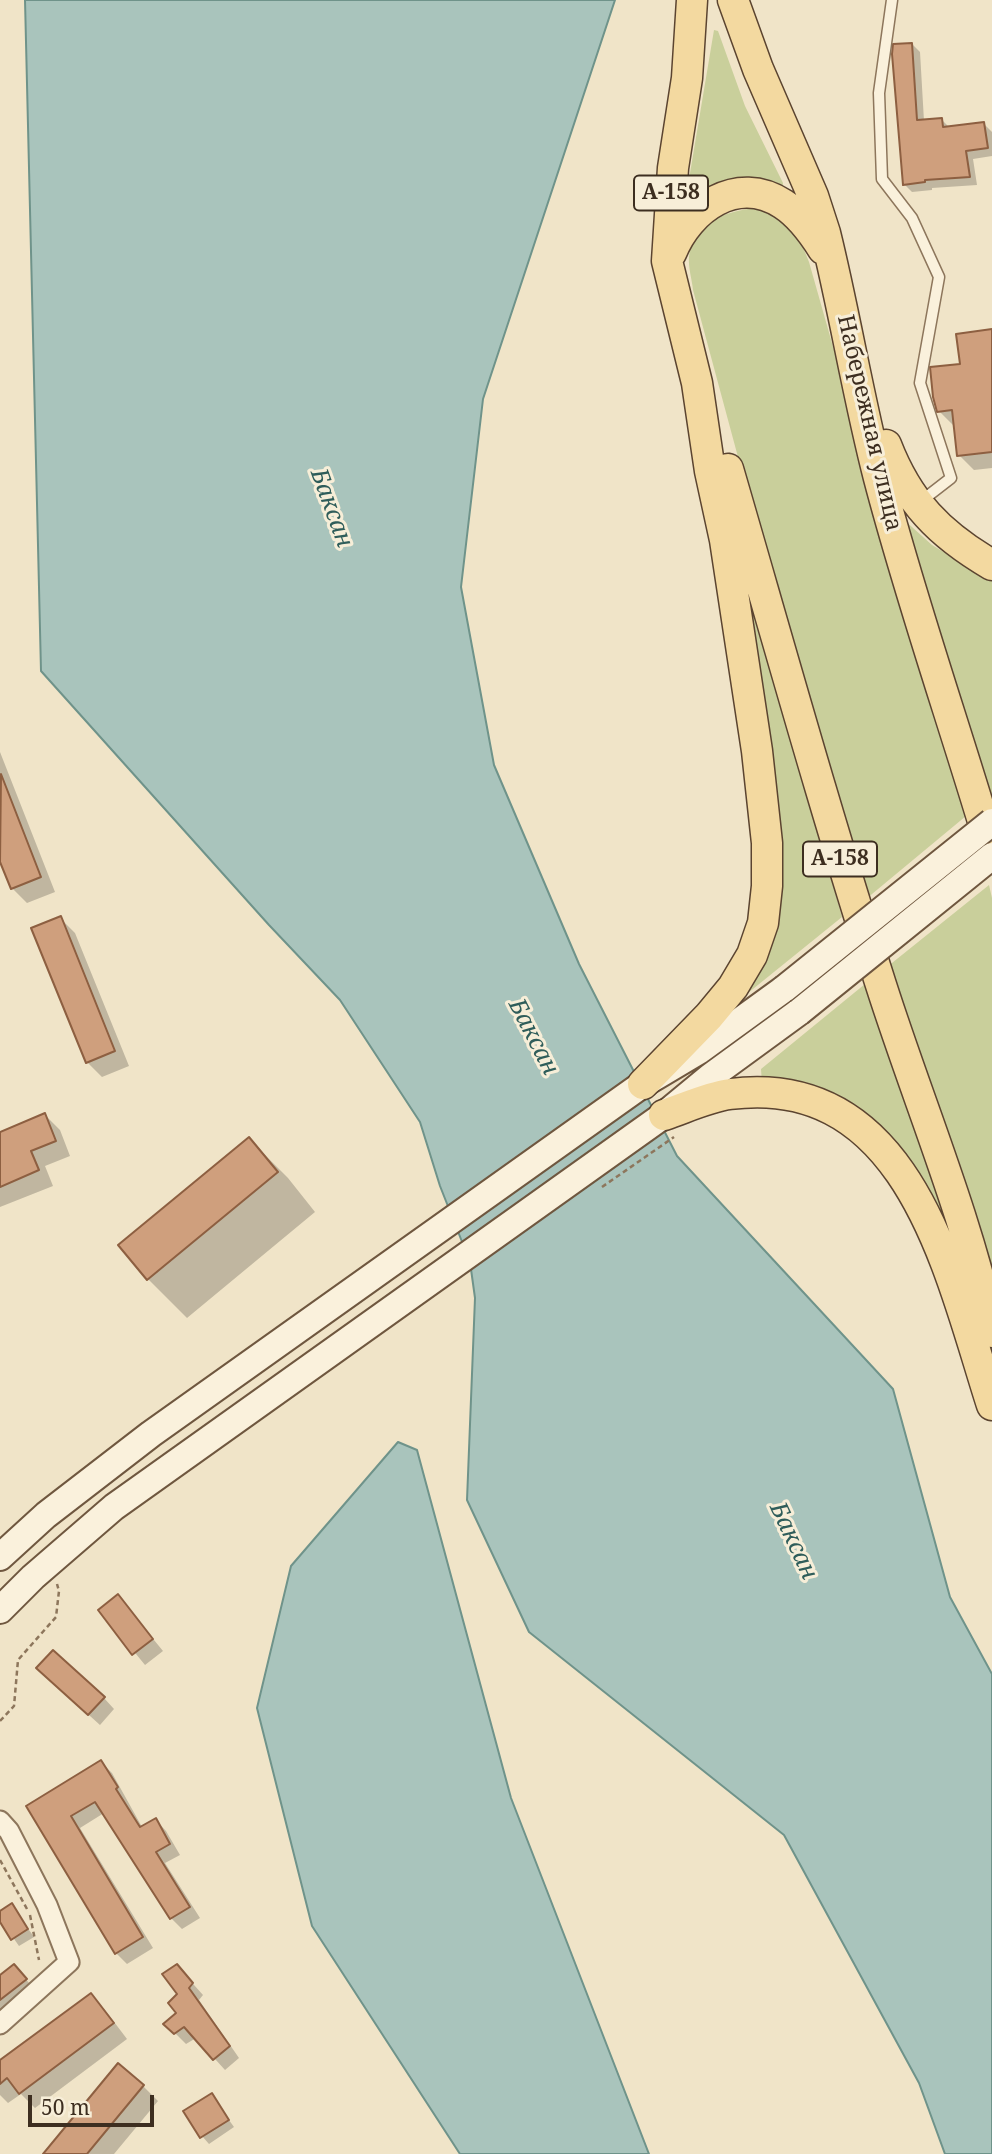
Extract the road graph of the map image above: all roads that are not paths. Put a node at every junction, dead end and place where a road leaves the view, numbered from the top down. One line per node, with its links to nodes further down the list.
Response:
1 (692, 0): 4 (main road, А-158)
2 (733, 0): 5 (main road, Набережная улица)
3 (892, 0): 8 (lane)
4 (667, 261): 5 (main road); 7 (main road, А-158)
5 (834, 268): 6 (main road, Набережная улица)
6 (855, 366): 8 (main road); 11 (main road, Набережная улица)
7 (696, 383): 12 (main road); 14 (main road, А-158)
8 (916, 504): 9 (main road)
9 (992, 565)
10 (992, 822): 12 (main road, bridge)
11 (992, 853): 13 (main road, bridge)
12 (643, 1084): 16 (main road)
13 (664, 1115): 15 (main road); 17 (main road)
14 (992, 1332)
15 (992, 1405)
16 (0, 1557)
17 (0, 1611)
18 (3, 1829): 19 (street)
19 (0, 2024)

